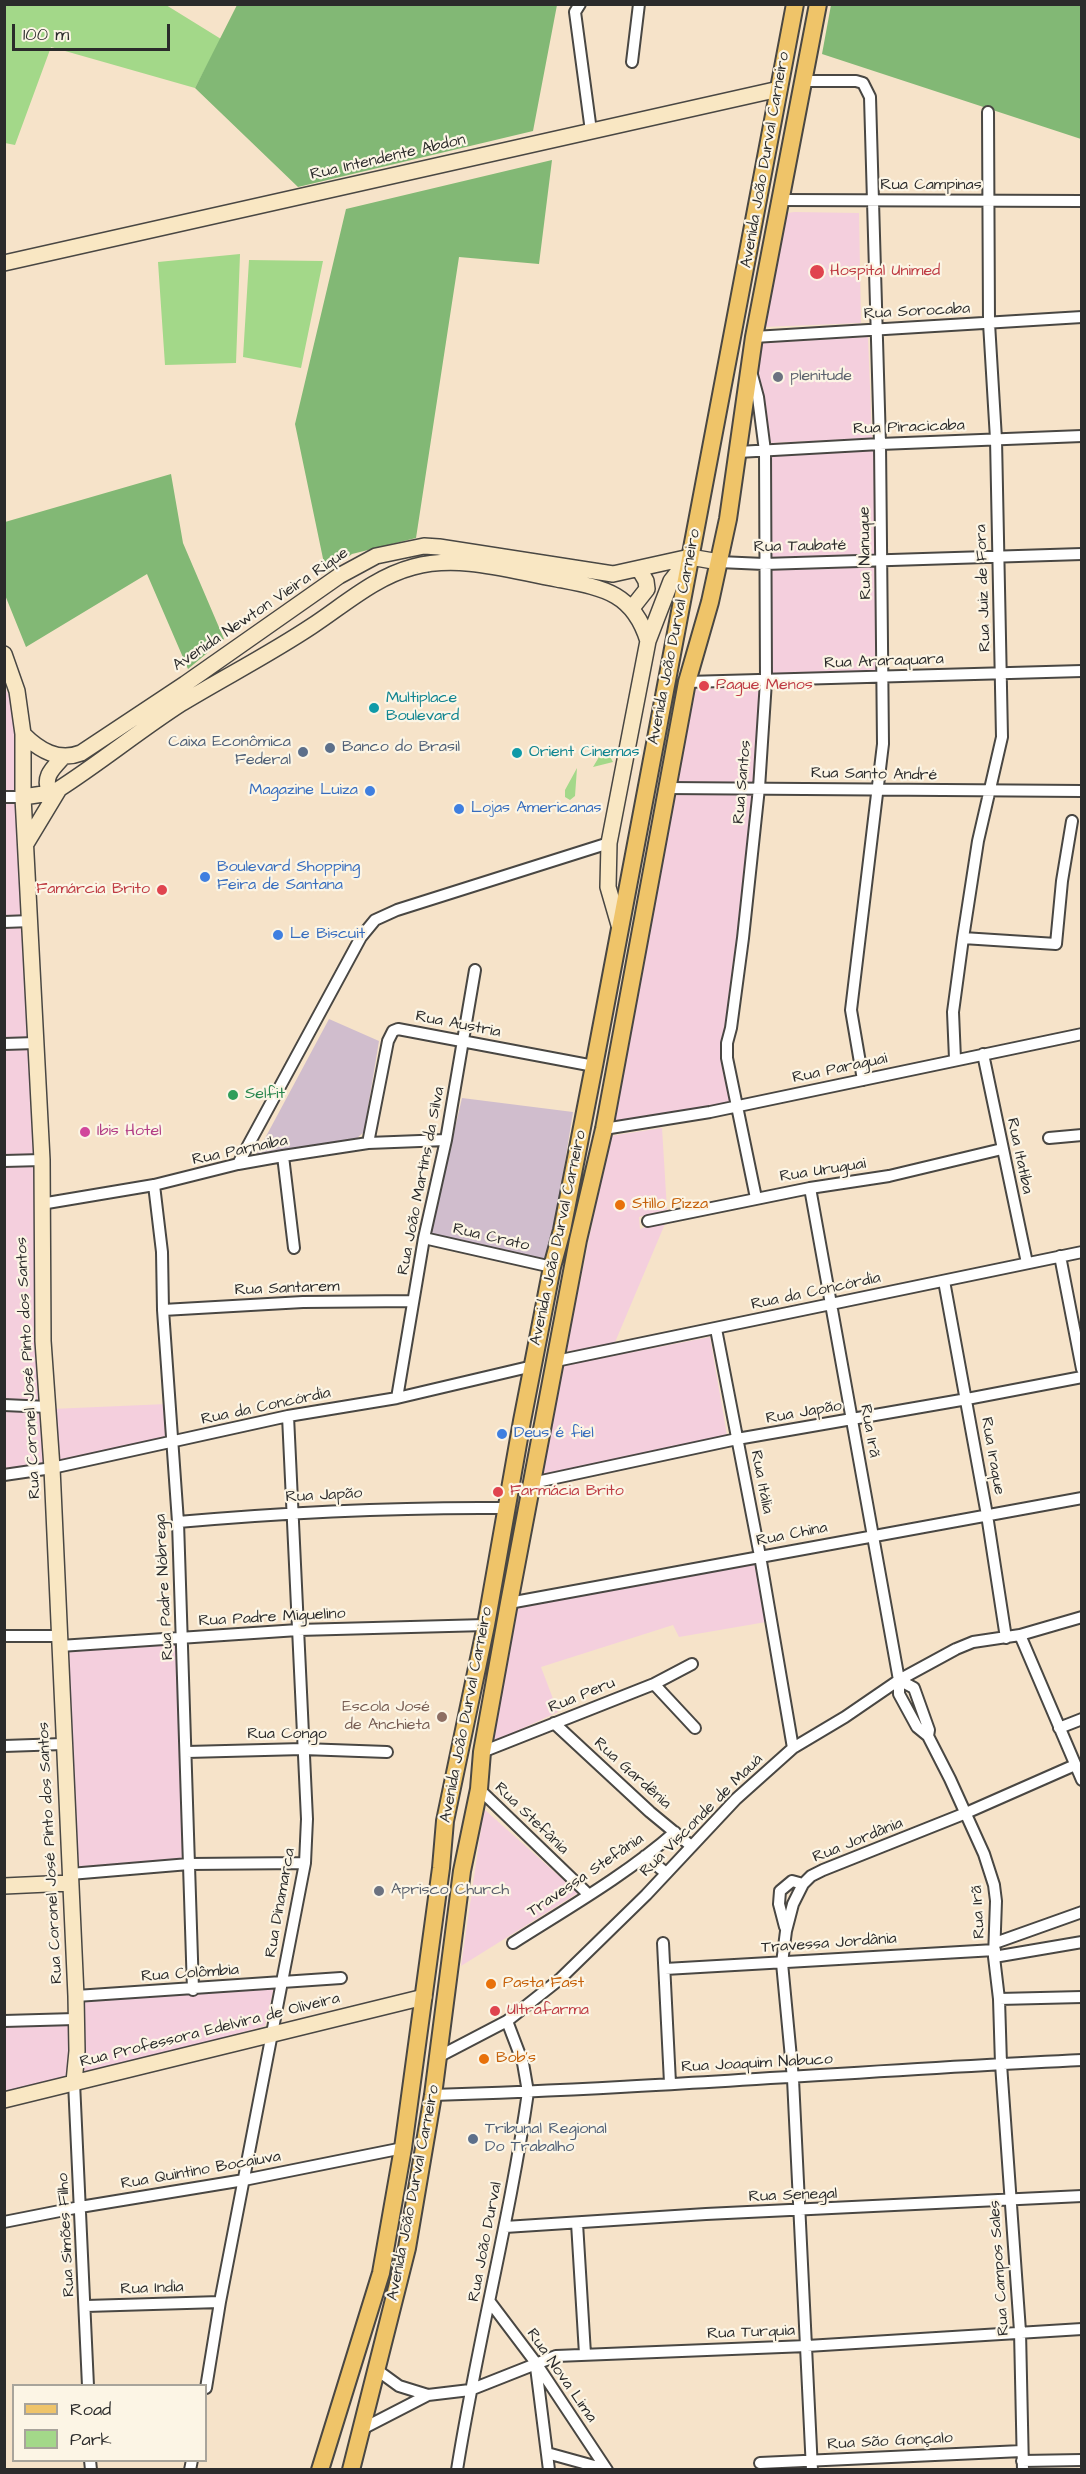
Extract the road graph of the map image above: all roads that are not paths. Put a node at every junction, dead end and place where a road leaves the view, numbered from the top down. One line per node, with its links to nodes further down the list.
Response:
1 (580, 4): 9 (street)
2 (639, 4): 5 (street)
3 (795, 4): 7 (main road, Avenida João Durval Carneiro)
4 (819, 4): 6 (main road, Avenida João Durval Carneiro)
5 (632, 62)
6 (804, 81): 10 (main road, Avenida João Durval Carneiro); 13 (street, Rua Nanuque)
7 (779, 89): 9 (street, Rua Intendente Abdon); 26 (main road, Avenida João Durval Carneiro)
8 (988, 112): 11 (street, Rua Juiz de Fora)
9 (591, 131): 14 (street, Rua Intendente Abdon)
10 (781, 200): 13 (street, Rua Campinas); 18 (main road, Avenida João Durval Carneiro)
11 (990, 201): 12 (street, Rua Campinas); 13 (street, Rua Campinas); 16 (street, Rua Juiz de Fora)
12 (1082, 201)
13 (872, 202): 17 (street, Rua Nanuque)
14 (4, 263)
15 (1082, 317): 16 (street, Rua Sorocaba)
16 (990, 323): 17 (street, Rua Sorocaba); 21 (street, Rua Juiz de Fora)
17 (876, 329): 18 (street, Rua Sorocaba); 22 (street, Rua Nanuque)
18 (754, 337): 19 (main road, Avenida João Durval Carneiro)
19 (749, 365): 23 (street, Rua Santos); 24 (main road, Avenida João Durval Carneiro)
20 (1082, 436): 21 (street, Rua Piracicaba)
21 (996, 440): 22 (street, Rua Piracicaba); 27 (street, Rua Juiz de Fora)
22 (880, 444): 23 (street, Rua Piracicaba); 28 (street, Rua Nanuque)
23 (765, 451): 24 (street, Rua Piracicaba); 30 (street, Rua Santos)
24 (738, 452): 29 (main road, Avenida João Durval Carneiro)
25 (1082, 554): 27 (street, Rua Taubaté)
26 (690, 557): 29 (street, Avenida Newton Vieira Rique); 31 (street, Avenida Newton Vieira Rique); 35 (street); 57 (main road, Avenida João Durval Carneiro)
27 (996, 558): 28 (street, Rua Taubaté); 38 (street, Rua Juiz de Fora)
28 (880, 561): 30 (street, Rua Taubaté); 39 (street, Rua Nanuque)
29 (719, 562): 30 (street, Rua Taubaté); 41 (main road, Avenida João Durval Carneiro)
30 (764, 564): 40 (street, Rua Santos)
31 (639, 569): 32 (street, Avenida Newton Vieira Rique); 33 (street)
32 (294, 608): 34 (street); 43 (street, Avenida Newton Vieira Rique)
33 (632, 608): 34 (street, Avenida Newton Vieira Rique); 35 (street)
34 (307, 629): 47 (street, Avenida Newton Vieira Rique)
35 (648, 641): 54 (street)
36 (4, 654): 42 (street, Rua Coronel José Pinto dos Santos)
37 (1082, 671): 38 (street, Rua Araraquara)
38 (1002, 675): 39 (street, Rua Araraquara); 49 (street, Rua Juiz de Fora)
39 (883, 676): 40 (street, Rua Araraquara); 46 (street, Rua Nanuque)
40 (766, 681): 41 (street, Rua Araraquara); 44 (street, Rua Santos)
41 (687, 682): 45 (main road, Avenida João Durval Carneiro)
42 (23, 734): 43 (street); 51 (street, Rua Coronel José Pinto dos Santos)
43 (63, 757): 47 (street)
44 (759, 788): 45 (street, Rua Santo André); 46 (street, Rua Santo André); 68 (street, Rua Santos)
45 (666, 789): 69 (main road, Avenida João Durval Carneiro)
46 (878, 790): 49 (street, Rua Santo André); 67 (street, Rua Nanuque)
47 (54, 791): 51 (street, Avenida Newton Vieira Rique); 53 (street)
48 (1082, 791): 49 (street, Rua Santo André)
49 (991, 792): 58 (street, Rua Juiz de Fora)
50 (4, 797): 51 (street)
51 (23, 797): 53 (street, Rua Coronel José Pinto dos Santos)
52 (1072, 821): 58 (street)
53 (27, 842): 55 (street, Rua Coronel José Pinto dos Santos)
54 (609, 843): 57 (street); 78 (street)
55 (31, 921): 56 (street); 61 (street, Rua Coronel José Pinto dos Santos)
56 (4, 922)
57 (619, 925): 66 (main road, Avenida João Durval Carneiro)
58 (963, 938): 65 (street, Rua Juiz de Fora)
59 (475, 970): 62 (street, Rua João Martins da Silva)
60 (1082, 1034): 64 (street, Rua Paraguai)
61 (36, 1043): 63 (street); 76 (street, Rua Coronel José Pinto dos Santos)
62 (464, 1043): 66 (street, Rua Austria); 72 (street, Rua João Martins da Silva); 73 (street, Rua Austria)
63 (4, 1044)
64 (983, 1054): 65 (street, Rua Paraguai); 74 (street, Rua Itatiba)
65 (955, 1059): 67 (street, Rua Paraguai)
66 (594, 1066): 89 (main road, Avenida João Durval Carneiro)
67 (863, 1080): 68 (street, Rua Paraguai)
68 (736, 1105): 69 (street, Rua Paraguai); 81 (street, Rua Santos)
69 (604, 1129): 95 (main road, Avenida João Durval Carneiro)
70 (1082, 1135): 71 (street)
71 (1049, 1138)
72 (446, 1140): 73 (street, Rua Parnaiba); 84 (street, Rua João Martins da Silva)
73 (368, 1143): 75 (street, Rua Parnaiba)
74 (1002, 1149): 80 (street, Rua Uruguai); 88 (street, Rua Itatiba)
75 (283, 1156): 78 (street, Rua Parnaiba); 85 (street)
76 (42, 1160): 77 (street); 82 (street, Rua Coronel José Pinto dos Santos)
77 (4, 1161)
78 (238, 1164): 79 (street, Rua Parnaiba)
79 (154, 1185): 82 (street, Rua Parnaiba); 93 (street, Rua Padre Nóbrega)
80 (810, 1188): 81 (street, Rua Uruguai); 92 (street, Rua Irã)
81 (756, 1198): 83 (street, Rua Uruguai)
82 (41, 1204): 102 (street, Rua Coronel José Pinto dos Santos)
83 (648, 1221)
84 (423, 1238): 89 (street, Rua Crato); 91 (street, Rua João Martins da Silva)
85 (294, 1248)
86 (1082, 1252): 87 (street, Rua da Concórdia)
87 (1060, 1256): 88 (street, Rua da Concórdia); 97 (street)
88 (1027, 1263): 90 (street, Rua da Concórdia)
89 (552, 1267): 96 (main road, Avenida João Durval Carneiro)
90 (944, 1281): 92 (street, Rua da Concórdia); 100 (street, Rua Iraque)
91 (413, 1300): 93 (street, Rua Santarem); 99 (street, Rua João Martins da Silva)
92 (832, 1303): 94 (street, Rua da Concórdia); 104 (street, Rua Irã)
93 (163, 1310): 106 (street, Rua Padre Nóbrega)
94 (716, 1329): 95 (street, Rua da Concórdia); 105 (street, Rua Itália)
95 (556, 1361): 109 (main road, Avenida João Durval Carneiro)
96 (533, 1366): 99 (street, Rua da Concórdia); 111 (main road, Avenida João Durval Carneiro)
97 (1082, 1369)
98 (1082, 1377): 100 (street, Rua Japão)
99 (397, 1398): 103 (street, Rua da Concórdia)
100 (966, 1400): 104 (street, Rua Japão); 113 (street, Rua Iraque)
101 (4, 1406): 102 (street)
102 (48, 1407): 107 (street, Rua Coronel José Pinto dos Santos)
103 (288, 1416): 106 (street, Rua da Concórdia); 112 (street, Rua Dinamarca)
104 (852, 1420): 105 (street, Rua Japão); 115 (street, Rua Irã)
105 (737, 1439): 109 (street, Rua Japão); 116 (street, Rua Itália)
106 (173, 1442): 107 (street, Rua da Concórdia); 114 (street, Rua Padre Nóbrega)
107 (52, 1468): 108 (street, Rua da Concórdia); 125 (street, Rua Coronel José Pinto dos Santos)
108 (4, 1475)
109 (532, 1483): 117 (main road, Avenida João Durval Carneiro)
110 (1082, 1498): 113 (street, Rua China)
111 (507, 1508): 112 (street, Rua Japão); 119 (main road, Avenida João Durval Carneiro)
112 (293, 1512): 114 (street, Rua Japão); 120 (street, Rua Dinamarca)
113 (987, 1515): 115 (street, Rua China); 124 (street, Rua Iraque)
114 (178, 1522): 123 (street, Rua Padre Nóbrega)
115 (871, 1535): 116 (street, Rua China); 127 (street, Rua Irã)
116 (760, 1556): 117 (street, Rua China); 135 (street, Rua Itália)
117 (509, 1603): 139 (main road, Avenida João Durval Carneiro)
118 (1082, 1617): 121 (street, Rua Visconde de Mauá)
119 (486, 1625): 120 (street, Rua Padre Miguelino); 144 (main road, Avenida João Durval Carneiro)
120 (298, 1630): 123 (street, Rua Padre Miguelino); 136 (street, Rua Dinamarca)
121 (1020, 1635): 124 (street, Rua Visconde de Mauá); 132 (street)
122 (4, 1636): 125 (street, Rua Padre Miguelino)
123 (183, 1638): 125 (street, Rua Padre Miguelino); 137 (street, Rua Padre Nóbrega)
124 (1006, 1638): 127 (street, Rua Visconde de Mauá)
125 (59, 1641): 133 (street, Rua Coronel José Pinto dos Santos)
126 (692, 1664): 128 (street, Rua Peru)
127 (899, 1680): 135 (street, Rua Visconde de Mauá); 143 (street, Rua Irã)
128 (654, 1684): 130 (street, Rua Peru); 131 (street)
129 (1082, 1719): 132 (street)
130 (554, 1723): 139 (street, Rua Peru); 146 (street, Rua Gardênia)
131 (695, 1728)
132 (1059, 1728): 140 (street)
133 (63, 1744): 134 (street); 154 (street, Rua Coronel José Pinto dos Santos)
134 (4, 1746)
135 (793, 1748): 147 (street, Rua Visconde de Mauá)
136 (303, 1749): 137 (street, Rua Congo); 138 (street, Rua Congo); 149 (street, Rua Dinamarca)
137 (186, 1752): 150 (street, Rua Padre Nóbrega)
138 (387, 1752)
139 (482, 1752): 142 (main road, Avenida João Durval Carneiro)
140 (1075, 1765): 141 (street); 143 (street, Rua Jordânia)
141 (1082, 1780)
142 (479, 1790): 145 (main road, Avenida João Durval Carneiro); 157 (street, Rua Stefânia)
143 (966, 1813): 155 (street, Rua Jordânia); 163 (street, Rua Irã)
144 (445, 1821): 145 (main road); 151 (main road, Avenida João Durval Carneiro)
145 (470, 1826): 152 (main road, Avenida João Durval Carneiro)
146 (675, 1832): 147 (street, Rua Gardênia); 148 (street, Travessa Stefânia)
147 (690, 1845): 153 (street, Rua Visconde de Mauá)
148 (645, 1856): 153 (street); 157 (street, Travessa Stefânia)
149 (304, 1863): 150 (street); 167 (street, Rua Dinamarca)
150 (189, 1864): 154 (street); 168 (street, Rua Padre Nóbrega)
151 (441, 1868): 152 (main road); 170 (main road, Avenida João Durval Carneiro)
152 (462, 1871): 177 (main road, Avenida João Durval Carneiro)
153 (666, 1873): 174 (street, Rua Visconde de Mauá)
154 (70, 1879): 156 (street); 169 (street, Rua Coronel José Pinto dos Santos)
155 (803, 1884): 159 (street, Rua Jordânia); 159 (street)
156 (4, 1886)
157 (589, 1895): 161 (street, Travessa Stefânia)
158 (1082, 1912): 163 (street)
159 (786, 1931): 164 (street, Rua Jordânia)
160 (1082, 1942): 163 (street)
161 (513, 1943)
162 (663, 1943): 165 (street)
163 (995, 1950): 164 (street, Travessa Jordânia); 172 (street, Rua Irã)
164 (782, 1963): 165 (street, Travessa Jordânia); 180 (street, Rua Jordânia)
165 (665, 1969): 182 (street)
166 (341, 1978): 167 (street, Rua Colômbia)
167 (282, 1983): 168 (street, Rua Colômbia); 176 (street, Rua Dinamarca)
168 (193, 1990): 169 (street, Rua Colômbia)
169 (76, 1996): 173 (street, Rua Coronel José Pinto dos Santos)
170 (424, 1996): 176 (street, Rua Professora Edelvira de Oliveira); 186 (main road, Avenida João Durval Carneiro)
171 (1082, 1996): 172 (street)
172 (999, 1999): 179 (street, Rua Irã)
173 (75, 2019): 175 (street); 181 (street, Rua Coronel José Pinto dos Santos)
174 (507, 2020): 177 (street, Rua Visconde de Mauá); 183 (street, Rua João Durval)
175 (4, 2021)
176 (273, 2034): 181 (street, Rua Professora Edelvira de Oliveira); 187 (street, Rua Dinamarca)
177 (438, 2057): 184 (main road, Avenida João Durval Carneiro)
178 (1082, 2060): 179 (street, Rua Joaquim Nabuco)
179 (1001, 2064): 180 (street, Rua Joaquim Nabuco); 189 (street, Rua Campos Sales)
180 (793, 2079): 182 (street, Rua Joaquim Nabuco); 191 (street, Rua Jordânia)
181 (74, 2082): 185 (street, Rua Professora Edelvira de Oliveira); 190 (street, Rua Simões Filho)
182 (670, 2083): 183 (street, Rua Joaquim Nabuco)
183 (528, 2092): 184 (street, Rua Joaquim Nabuco); 194 (street, Rua João Durval)
184 (433, 2095): 203 (main road, Avenida João Durval Carneiro)
185 (4, 2100)
186 (404, 2148): 187 (street, Rua Quintino Bocaiuva); 209 (main road, Avenida João Durval Carneiro)
187 (244, 2180): 190 (street, Rua Quintino Bocaiuva); 195 (street, Rua Dinamarca)
188 (1082, 2196): 189 (street, Rua Senegal)
189 (1011, 2199): 191 (street, Rua Senegal); 199 (street, Rua Campos Sales)
190 (80, 2206): 192 (street, Rua Quintino Bocaiuva); 197 (street, Rua Simões Filho)
191 (800, 2211): 193 (street, Rua Senegal); 200 (street, Rua Jordânia)
192 (4, 2223)
193 (577, 2223): 194 (street, Rua Senegal); 201 (street)
194 (505, 2227): 196 (street, Rua João Durval)
195 (220, 2302): 197 (street, Rua India); 205 (street, Rua Dinamarca)
196 (490, 2302): 202 (street, Rua Nova Lima); 206 (street, Rua João Durval)
197 (86, 2306): 204 (street, Rua Simões Filho)
198 (1082, 2329): 199 (street, Rua Turquia)
199 (1020, 2331): 200 (street, Rua Turquia); 211 (street, Rua Campos Sales)
200 (807, 2346): 201 (street, Rua Turquia); 215 (street, Rua Jordânia)
201 (585, 2354): 202 (street, Rua Turquia)
202 (536, 2363): 206 (street, Rua Turquia); 210 (street); 219 (street, Rua Nova Lima)
203 (377, 2370): 207 (street, Rua Turquia); 208 (main road, Avenida João Durval Carneiro)
204 (88, 2384)
205 (207, 2384)
206 (470, 2390): 207 (street, Rua Turquia); 217 (street, Rua João Durval)
207 (428, 2395): 208 (street, Rua Turquia)
208 (362, 2429): 213 (main road, Avenida João Durval Carneiro)
209 (326, 2449): 213 (main road); 216 (main road, Avenida João Durval Carneiro)
210 (547, 2453): 218 (street); 219 (street, Rua Nova Lima)
211 (1022, 2460): 212 (street, Rua São Gonçalo); 215 (street, Rua São Gonçalo)
212 (1082, 2460)
213 (353, 2462)
214 (760, 2463): 215 (street, Rua São Gonçalo)
215 (812, 2465)
216 (320, 2469)
217 (457, 2469)
218 (549, 2469)
219 (606, 2469)

